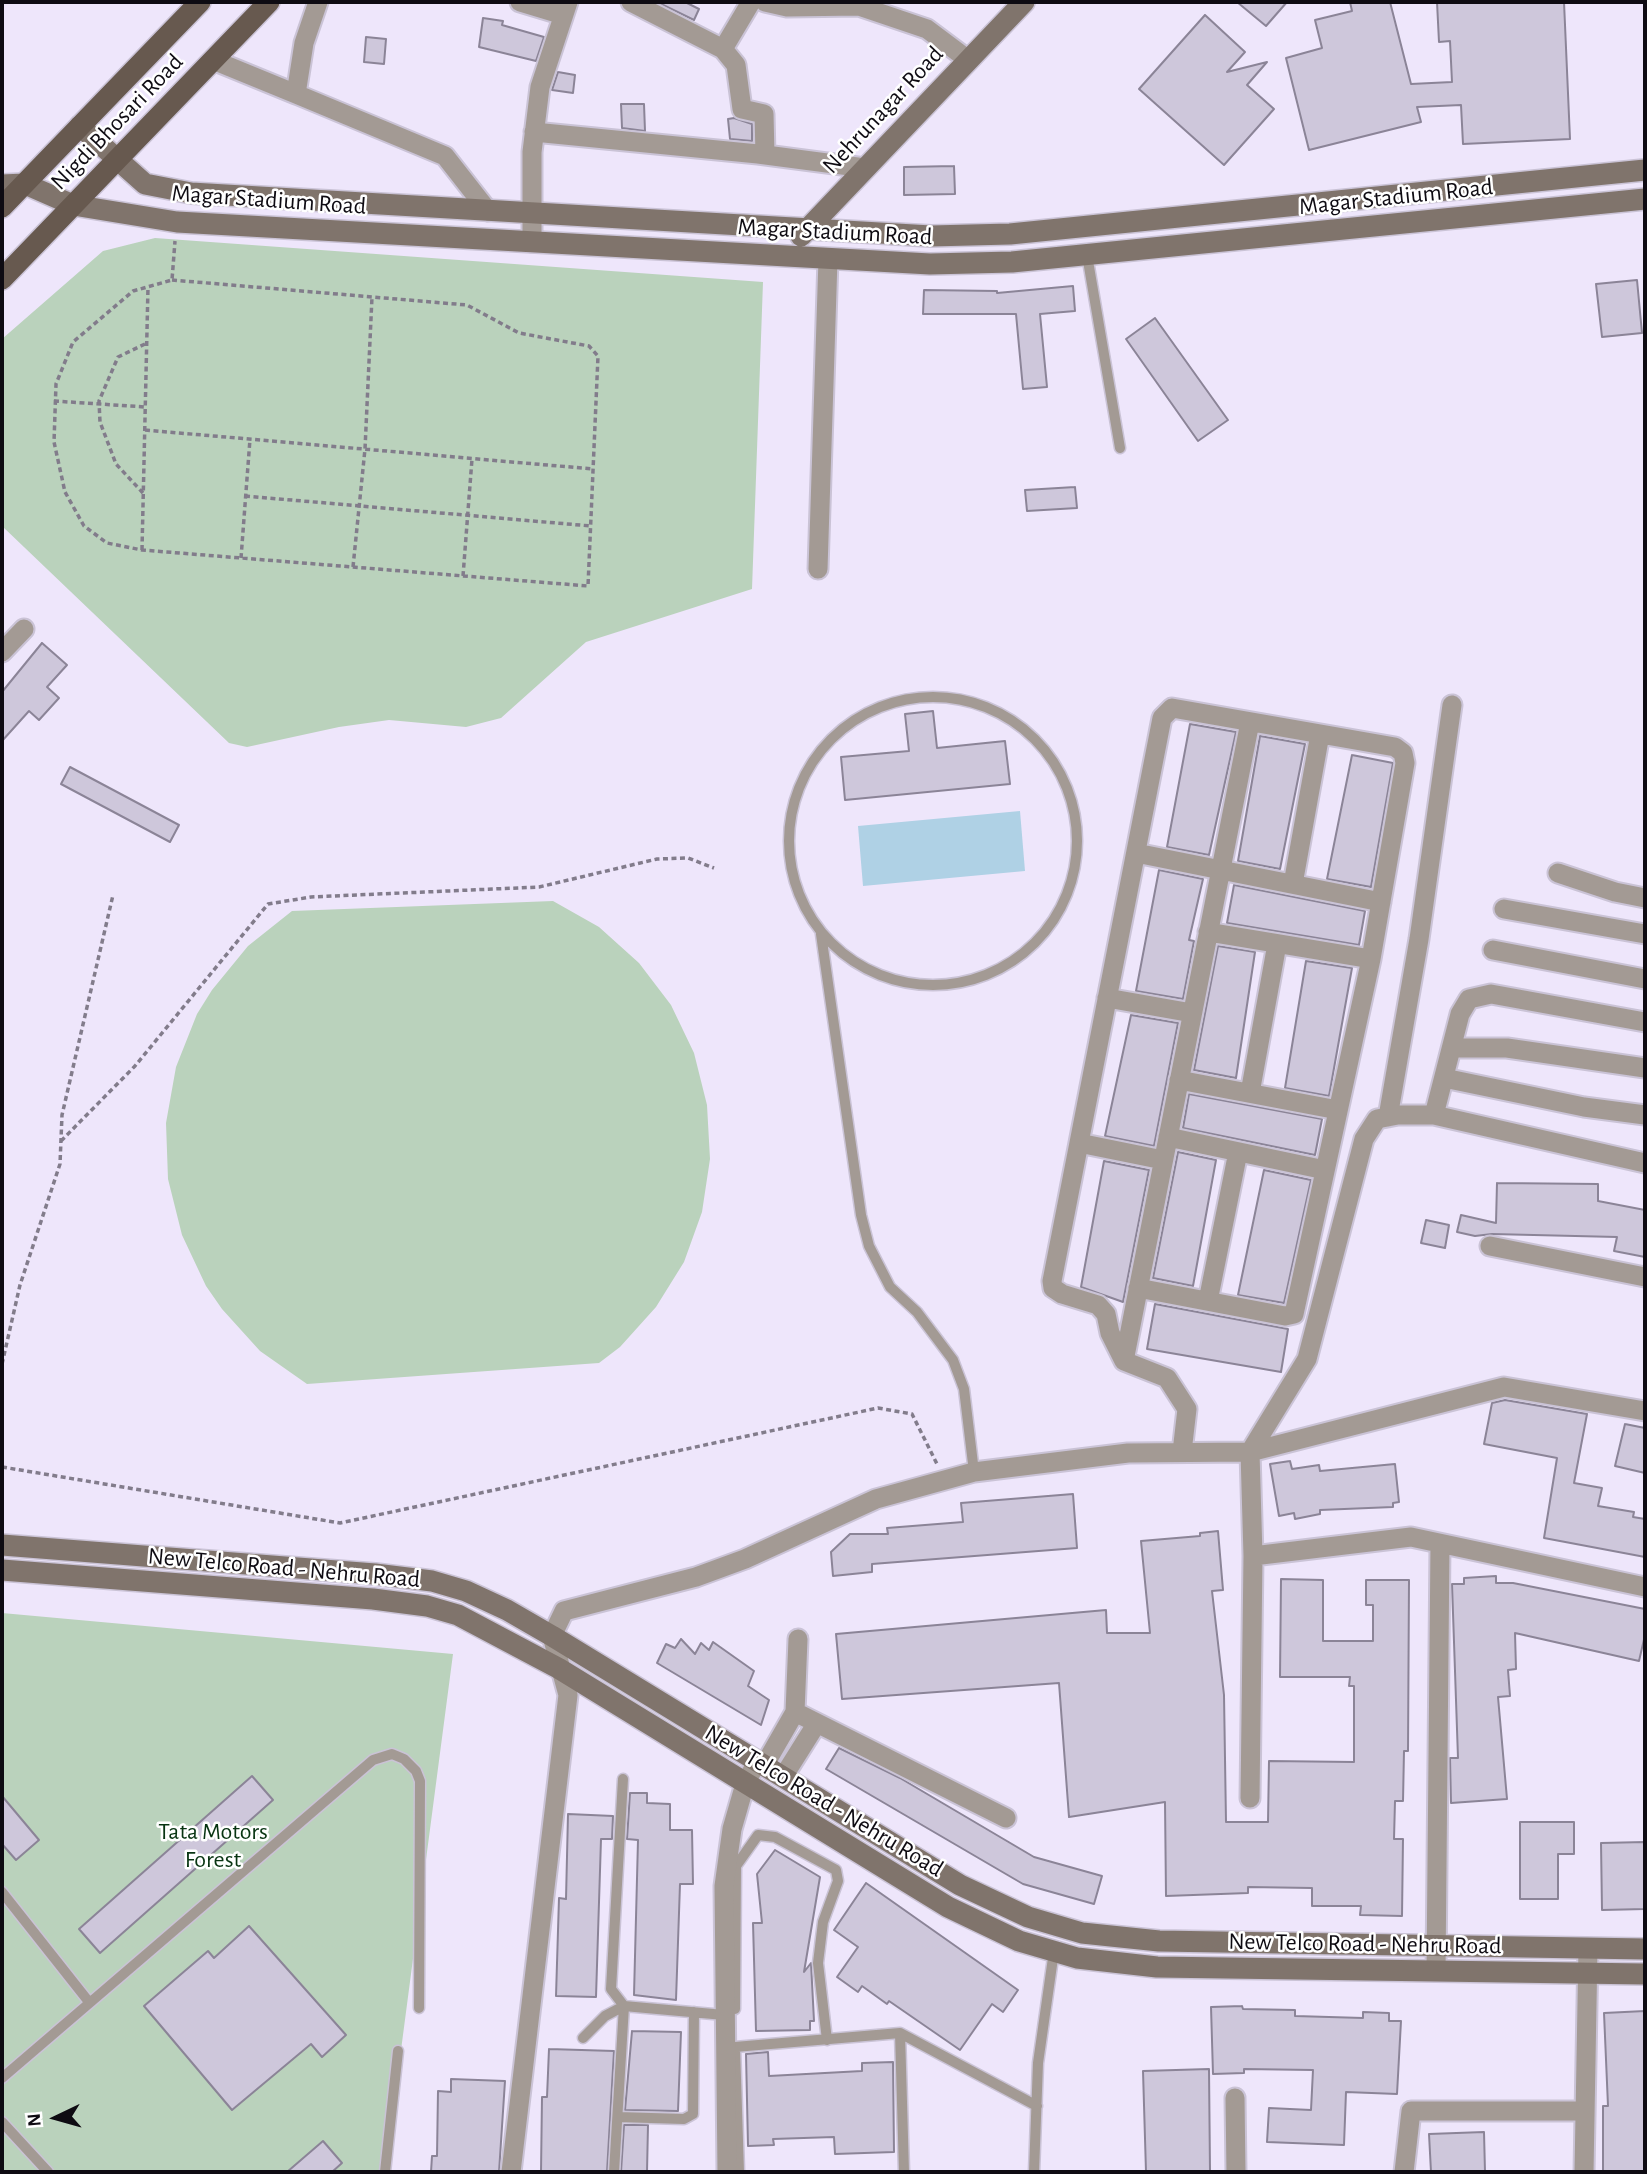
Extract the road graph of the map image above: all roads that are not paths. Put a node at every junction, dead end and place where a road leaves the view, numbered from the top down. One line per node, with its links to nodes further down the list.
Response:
1 (200, 2): 14 (main road, Nigdi Bhosari Road)
2 (269, 2): 11 (main road, Nigdi Bhosari Road)
3 (318, 2): 13 (street)
4 (520, 2): 9 (street)
5 (631, 2): 10 (street)
6 (751, 2): 10 (street)
7 (765, 2): 12 (street)
8 (1024, 2): 12 (street, Nehrunagar Road)
9 (565, 8): 15 (street)
10 (723, 49): 16 (street)
11 (213, 60): 13 (street); 17 (main road, Nigdi Bhosari Road)
12 (967, 60): 18 (street, Nehrunagar Road)
13 (296, 94): 25 (street)
14 (80, 126): 17 (street, Magar Stadium Road); 20 (main road, Nigdi Bhosari Road)
15 (534, 132): 16 (street); 26 (street)
16 (765, 155): 18 (street)
17 (116, 161): 23 (main road, Nigdi Bhosari Road); 25 (street, Magar Stadium Road)
18 (864, 169): 27 (street, Nehrunagar Road)
19 (1645, 170): 27 (street, Magar Stadium Road)
20 (25, 184): 21 (street); 23 (street, Magar Stadium Road); 24 (main road, Nigdi Bhosari Road)
21 (2, 186)
22 (1645, 198): 29 (street, Magar Stadium Road)
23 (72, 205): 28 (street, Magar Stadium Road); 32 (main road, Nigdi Bhosari Road)
24 (2, 207)
25 (488, 211): 26 (street, Magar Stadium Road)
26 (531, 213): 27 (street, Magar Stadium Road); 28 (street)
27 (807, 229): 30 (street, Nehrunagar Road)
28 (532, 242): 30 (street, Magar Stadium Road)
29 (1087, 255): 31 (street, Magar Stadium Road); 33 (lane)
30 (781, 256): 31 (street, Magar Stadium Road)
31 (828, 259): 34 (street)
32 (2, 277)
33 (1120, 448)
34 (818, 569)
35 (24, 629): 36 (street)
36 (2, 652)
37 (1452, 705): 65 (street)
38 (1250, 722): 39 (street); 40 (street); 41 (street)
39 (1320, 734): 43 (street); 45 (street)
40 (1136, 853): 41 (street); 54 (street)
41 (1221, 869): 43 (street); 47 (street)
42 (1558, 873): 44 (street)
43 (1293, 884): 45 (street)
44 (1645, 898)
45 (1381, 902): 52 (street)
46 (1504, 909): 49 (street)
47 (1208, 932): 50 (street); 55 (street)
48 (821, 933): 48 (lane); 80 (lane)
49 (1645, 934)
50 (1277, 944): 52 (street); 61 (street)
51 (1493, 950): 53 (street)
52 (1371, 959): 62 (street)
53 (1645, 979)
54 (1107, 998): 55 (street); 67 (street)
55 (1192, 1013): 60 (street)
56 (1645, 1022): 57 (street)
57 (1452, 1048): 58 (street); 59 (street)
58 (1645, 1068)
59 (1444, 1078): 63 (street); 64 (street)
60 (1179, 1080): 61 (street); 66 (street)
61 (1250, 1094): 62 (street)
62 (1338, 1111): 71 (street)
63 (1434, 1115): 65 (street); 70 (street)
64 (1645, 1115)
65 (1388, 1117): 79 (street)
66 (1168, 1137): 68 (street); 69 (street)
67 (1079, 1143): 69 (street); 76 (street)
68 (1238, 1152): 71 (street); 75 (street)
69 (1163, 1160): 74 (street)
70 (1645, 1163)
71 (1325, 1170): 75 (street)
72 (1490, 1246): 73 (street)
73 (1645, 1277)
74 (1138, 1287): 75 (street); 76 (street)
75 (1208, 1301)
76 (1124, 1361): 78 (street)
77 (1645, 1410): 79 (street)
78 (1182, 1452): 79 (street); 80 (street)
79 (1250, 1452): 83 (street)
80 (974, 1472): 86 (street)
81 (1440, 1544): 83 (street); 85 (street); 99 (street)
82 (2, 1545): 86 (street, New Telco Road - Nehru Road)
83 (1252, 1556): 95 (street)
84 (2, 1570): 88 (street, New Telco Road - Nehru Road)
85 (1645, 1587)
86 (552, 1636): 88 (street); 91 (street, New Telco Road - Nehru Road)
87 (798, 1639): 89 (street)
88 (558, 1668): 94 (street, New Telco Road - Nehru Road); 124 (street)
89 (795, 1712): 90 (street); 91 (street)
90 (817, 1723): 92 (street); 96 (street)
91 (761, 1764): 92 (street, New Telco Road - Nehru Road); 94 (street)
92 (783, 1777): 98 (street, New Telco Road - Nehru Road)
93 (624, 1779): 107 (lane)
94 (745, 1784): 102 (street, New Telco Road - Nehru Road); 110 (street)
95 (1250, 1798)
96 (1006, 1818)
97 (2, 1892): 106 (lane)
98 (1060, 1927): 99 (street, New Telco Road - Nehru Road); 102 (street)
99 (1436, 1946): 100 (street, New Telco Road - Nehru Road); 103 (street)
100 (1588, 1948): 101 (street, New Telco Road - Nehru Road); 104 (street)
101 (1645, 1949)
102 (1054, 1951): 103 (street, New Telco Road - Nehru Road); 118 (lane)
103 (1436, 1971): 104 (street, New Telco Road - Nehru Road)
104 (1587, 1973): 105 (street, New Telco Road - Nehru Road); 119 (street)
105 (1645, 1974)
106 (89, 2002): 108 (lane); 116 (lane)
107 (624, 2006): 109 (lane); 112 (lane); 120 (lane)
108 (419, 2008)
109 (694, 2012): 110 (lane); 120 (lane)
110 (724, 2015): 126 (street)
111 (900, 2033): 113 (lane); 118 (lane); 128 (lane)
112 (583, 2038)
113 (827, 2040): 114 (lane); 114 (lane)
114 (735, 2047): 127 (lane)
115 (398, 2051): 123 (lane)
116 (2, 2077)
117 (1236, 2098): 130 (street)
118 (1037, 2106): 129 (lane)
119 (1585, 2110): 131 (street); 132 (street)
120 (618, 2117): 125 (lane)
121 (2, 2122): 122 (lane)
122 (48, 2172)
123 (385, 2172)
124 (511, 2172)
125 (614, 2172)
126 (727, 2172)
127 (739, 2172)
128 (904, 2172)
129 (1034, 2172)
130 (1236, 2172)
131 (1404, 2172)
132 (1584, 2172)

